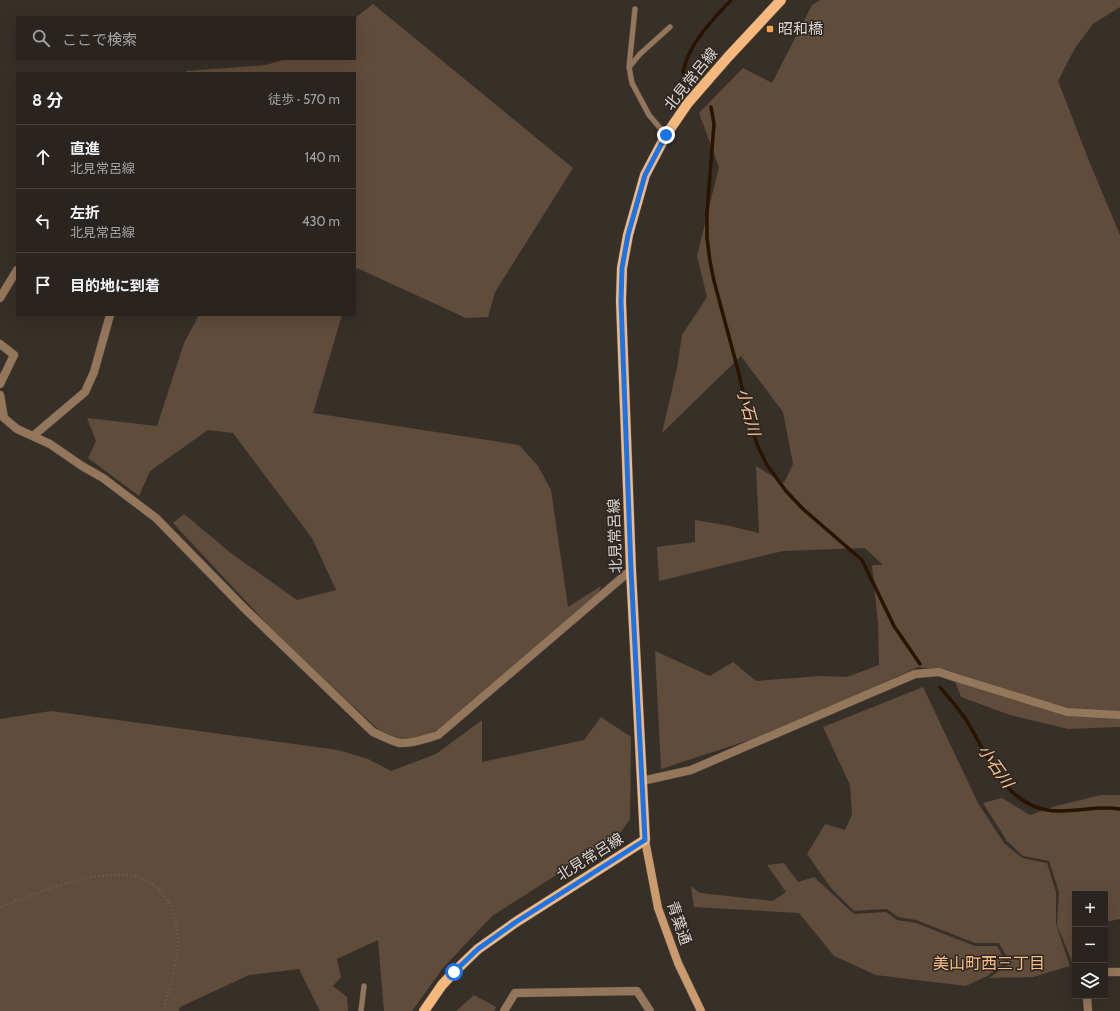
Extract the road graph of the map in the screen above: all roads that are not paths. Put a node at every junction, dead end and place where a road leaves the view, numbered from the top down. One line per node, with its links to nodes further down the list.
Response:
1 (780, 0): 5 (main road, 北見常呂線)
2 (635, 9): 4 (lane)
3 (670, 27): 4 (lane)
4 (629, 67): 5 (lane)
5 (666, 135): 13 (main road, 北見常呂線)
6 (16, 272): 7 (street)
7 (0, 298)
8 (110, 316): 12 (street)
9 (0, 344): 10 (street)
10 (0, 384)
11 (0, 395): 12 (street)
12 (33, 436): 13 (street)
13 (631, 570): 15 (main road, 北見常呂線)
14 (1120, 715): 15 (street)
15 (642, 781): 16 (main road, 北見常呂線)
16 (645, 840): 22 (main road, 北見常呂線); 25 (street, 青葉通)
17 (1108, 972): 18 (street)
18 (1120, 972)
19 (364, 986): 21 (lane)
20 (1087, 999): 26 (street)
21 (361, 1011)
22 (424, 1011)
23 (504, 1011): 24 (street)
24 (650, 1011)
25 (701, 1011)
26 (1088, 1011)

